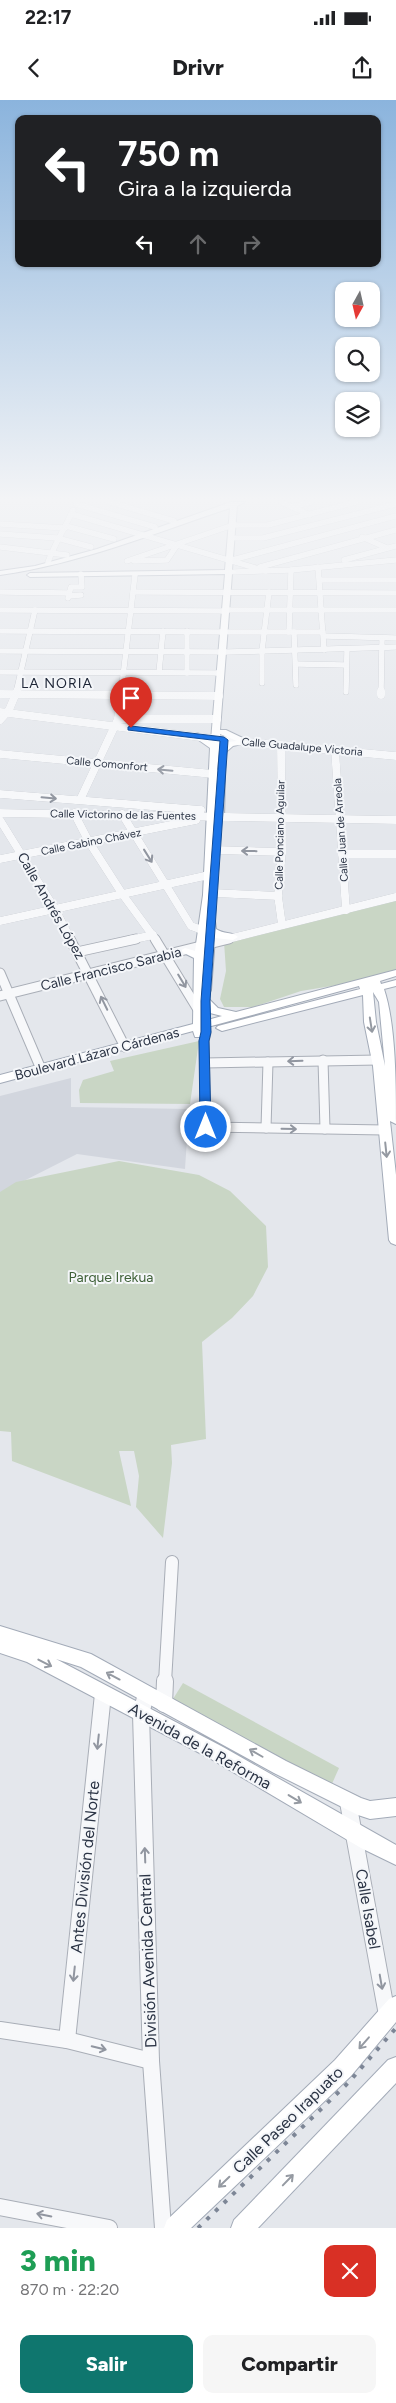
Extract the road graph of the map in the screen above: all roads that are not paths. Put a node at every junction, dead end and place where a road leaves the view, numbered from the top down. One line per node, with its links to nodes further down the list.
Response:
1 (132, 601): 16 (street)
2 (229, 601): 17 (main road)
3 (268, 601): 8 (street)
4 (291, 601): 9 (street)
5 (321, 601): 12 (street)
6 (349, 601): 13 (street)
7 (374, 601): 14 (street)
8 (267, 609): 9 (street); 17 (street); 24 (street)
9 (291, 609): 12 (street); 25 (street)
10 (0, 610): 11 (street)
11 (35, 610): 16 (street); 19 (street)
12 (322, 610): 13 (street); 26 (street)
13 (351, 610): 14 (street)
14 (375, 610): 15 (street)
15 (396, 610)
16 (131, 611): 17 (street); 22 (street)
17 (228, 611): 23 (main road)
18 (0, 631): 19 (street)
19 (30, 631): 22 (street); 35 (street)
20 (163, 631): 21 (street); 22 (street); 37 (street)
21 (188, 631): 23 (street); 38 (street)
22 (128, 632): 36 (street)
23 (226, 632): 24 (street); 39 (main road)
24 (263, 632): 25 (street); 40 (street)
25 (291, 632): 26 (street); 32 (street)
26 (323, 634): 27 (street); 33 (street)
27 (382, 637): 28 (street); 30 (street)
28 (395, 638)
29 (396, 647): 30 (street)
30 (381, 648): 31 (street); 55 (street)
31 (347, 649): 33 (street); 42 (street)
32 (295, 650): 33 (street); 40 (street); 41 (street)
33 (324, 650)
34 (0, 651): 35 (street)
35 (24, 651): 36 (street); 44 (street)
36 (126, 652): 37 (street); 47 (street)
37 (161, 652): 38 (street); 45 (street)
38 (187, 652): 39 (street); 46 (street)
39 (225, 652): 40 (street); 48 (main road); 62 (main road)
40 (262, 652): 49 (street)
41 (296, 664): 42 (street); 50 (street)
42 (345, 665): 51 (street)
43 (0, 672): 44 (street)
44 (21, 672): 47 (street); 53 (street)
45 (159, 672): 46 (street); 47 (street)
46 (187, 672): 48 (street)
47 (122, 673): 54 (street)
48 (220, 673): 56 (main road)
49 (262, 683)
50 (296, 685)
51 (346, 692)
52 (0, 694): 53 (street)
53 (16, 694): 54 (street); 57 (street)
54 (119, 695): 56 (street); 60 (street)
55 (381, 695)
56 (219, 696): 58 (main road)
57 (3, 712): 59 (street); 60 (street)
58 (217, 719): 60 (street); 62 (main road)
59 (0, 720)
60 (116, 723): 61 (street); 69 (street)
61 (197, 736): 62 (street); 65 (main road)
62 (221, 737): 63 (main road); 65 (main road)
63 (246, 742): 64 (street, Calle Guadalupe Victoria); 65 (main road)
64 (281, 745): 66 (street, Calle Guadalupe Victoria); 77 (street, Calle Ponciano Aguilar)
65 (219, 750): 70 (main road); 76 (main road)
66 (335, 750): 68 (street, Calle Guadalupe Victoria); 78 (street, Calle Juan de Arreola)
67 (0, 754): 69 (street, Calle Comonfort)
68 (396, 756)
69 (97, 763): 70 (street, Calle Comonfort, one-way to 69); 72 (street)
70 (214, 774): 76 (main road)
71 (0, 794): 72 (street, one-way to 72)
72 (80, 800): 76 (street)
73 (0, 813): 74 (street, Calle Victorino de las Fuentes)
74 (74, 813): 75 (street, Calle Victorino de las Fuentes); 82 (street)
75 (122, 814): 76 (street, Calle Victorino de las Fuentes); 81 (street)
76 (214, 815): 77 (street, Calle Victorino de las Fuentes); 81 (street, Calle Gabino Chávez); 83 (main road); 89 (main road)
77 (282, 817): 78 (street, Calle Victorino de las Fuentes); 84 (street, Calle Ponciano Aguilar)
78 (340, 818): 80 (street, Calle Victorino de las Fuentes); 85 (street, Calle Juan de Arreola)
79 (0, 820): 87 (street, Calle Andrés López)
80 (396, 820)
81 (134, 834): 82 (street, Calle Gabino Chávez); 90 (street, one-way to 90)
82 (89, 842): 87 (street, Calle Gabino Chávez); 92 (street)
83 (216, 850): 84 (street, one-way to 83); 91 (main road)
84 (282, 852): 93 (street, Calle Ponciano Aguilar)
85 (342, 854): 86 (street); 96 (street, Calle Juan de Arreola)
86 (396, 854)
87 (22, 855): 88 (street, Calle Gabino Chávez); 95 (street, Calle Andrés López)
88 (0, 859)
89 (209, 875): 90 (street); 99 (main road)
90 (165, 884): 92 (street); 99 (street)
91 (214, 892): 93 (street); 99 (main road)
92 (123, 895): 95 (street); 100 (street)
93 (278, 896): 98 (street, Calle Ponciano Aguilar)
94 (396, 897): 96 (street)
95 (55, 909): 97 (street); 104 (street, Calle Andrés López)
96 (346, 910): 98 (street)
97 (0, 921)
98 (282, 925): 101 (street)
99 (206, 930): 101 (main road); 102 (main road)
100 (153, 935): 104 (street); 105 (street)
101 (234, 938): 102 (street)
102 (203, 950): 103 (main road); 114 (main road); 114 (main road)
103 (185, 951): 105 (street, Calle Francisco Sarabia)
104 (77, 952): 108 (street, Calle Andrés López)
105 (166, 954): 108 (street, Calle Francisco Sarabia); 114 (street, one-way to 114)
106 (0, 973): 112 (street)
107 (396, 973): 109 (main road, Boulevard Lázaro Cárdenas)
108 (90, 974): 112 (street, Calle Francisco Sarabia); 118 (street, Calle Andrés López, one-way to 108)
109 (370, 984): 110 (main road, Boulevard Lázaro Cárdenas); 111 (main road, Boulevard Lázaro Cárdenas); 113 (main road); 115 (main road); 116 (main road, Boulevard Lázaro Cárdenas)
110 (396, 984): 113 (main road)
111 (349, 994): 115 (main road); 117 (main road, Boulevard Lázaro Cárdenas)
112 (5, 995): 123 (street)
113 (384, 1002): 122 (main road)
114 (201, 1004): 116 (main road); 117 (main road)
115 (369, 1004): 122 (main road, one-way to 122)
116 (236, 1015): 117 (main road, Boulevard Lázaro Cárdenas)
117 (202, 1032): 118 (main road, Boulevard Lázaro Cárdenas); 121 (street); 125 (main road, Boulevard Lázaro Cárdenas)
118 (125, 1047): 123 (main road, Boulevard Lázaro Cárdenas)
119 (323, 1060): 120 (street, one-way to 120); 122 (street); 128 (street)
120 (268, 1062): 121 (street); 127 (street)
121 (205, 1063): 127 (street)
122 (388, 1064): 126 (main road); 129 (main road)
123 (41, 1069): 124 (main road, Boulevard Lázaro Cárdenas)
124 (0, 1080)
125 (0, 1087)
126 (396, 1120)
127 (266, 1128): 128 (street, one-way to 128)
128 (326, 1129): 129 (street)
129 (384, 1130): 130 (main road, one-way to 130)
130 (396, 1240)
131 (172, 1562): 138 (street)
132 (0, 1634): 134 (main road, Avenida de la Reforma)
133 (0, 1645): 135 (main road, Avenida de la Reforma, one-way to 135)
134 (85, 1660): 135 (main road); 137 (main road, Avenida de la Reforma, one-way to 134)
135 (76, 1678): 136 (main road, Avenida de la Reforma)
136 (103, 1694): 139 (main road, Avenida de la Reforma); 148 (street, Antes División del Norte, one-way to 148)
137 (146, 1694): 138 (main road, Avenida de la Reforma); 139 (street, División Avenida Central)
138 (164, 1704): 140 (main road, Avenida de la Reforma)
139 (141, 1714): 141 (main road, Avenida de la Reforma); 149 (street, División Avenida Central, one-way to 139)
140 (226, 1736): 141 (main road); 142 (main road, Avenida de la Reforma, one-way to 140)
141 (217, 1753): 144 (main road, Avenida de la Reforma, one-way to 144)
142 (348, 1802): 143 (main road, Avenida de la Reforma); 144 (street, Calle Isabel)
143 (396, 1807)
144 (353, 1831): 145 (main road, Avenida de la Reforma); 146 (street, Calle Isabel, one-way to 146)
145 (396, 1855)
146 (392, 2011): 154 (main road, Calle Paseo Irapuato, one-way to 154)
147 (0, 2030): 148 (street)
148 (67, 2040): 149 (street, one-way to 149)
149 (150, 2061): 153 (street, División Avenida Central)
150 (396, 2068): 155 (main road, one-way to 150)
151 (0, 2207): 152 (street, one-way to 151)
152 (108, 2228)
153 (163, 2228)
154 (175, 2228)
155 (242, 2228)

